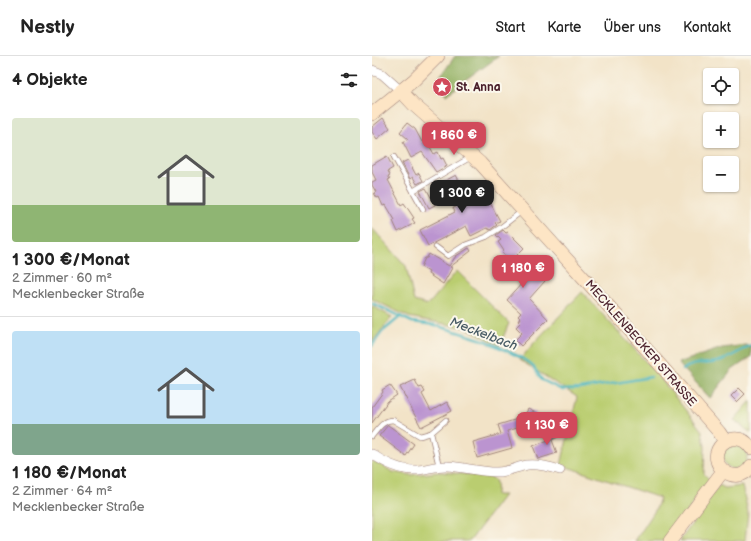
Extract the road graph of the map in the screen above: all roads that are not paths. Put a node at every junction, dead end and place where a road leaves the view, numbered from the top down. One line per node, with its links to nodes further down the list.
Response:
1 (438, 56): 3 (main road)
2 (372, 70): 3 (street, MECKLENBECKER STRASSE)
3 (401, 91): 4 (main road); 5 (main road, MECKLENBECKER STRASSE)
4 (372, 114)
5 (473, 156): 7 (lane); 9 (main road, MECKLENBECKER STRASSE)
6 (394, 157): 7 (lane)
7 (413, 191): 8 (lane)
8 (424, 209)
9 (523, 210): 10 (lane); 14 (main road, MECKLENBECKER STRASSE)
10 (436, 247)
11 (446, 420): 12 (lane)
12 (431, 433): 13 (lane); 17 (lane)
13 (372, 436)
14 (725, 441): 15 (main road); 20 (main road)
15 (751, 448)
16 (372, 454): 17 (street)
17 (439, 466): 19 (street)
18 (751, 466): 20 (main road)
19 (560, 470)
20 (723, 471): 21 (main road)
21 (670, 541)

